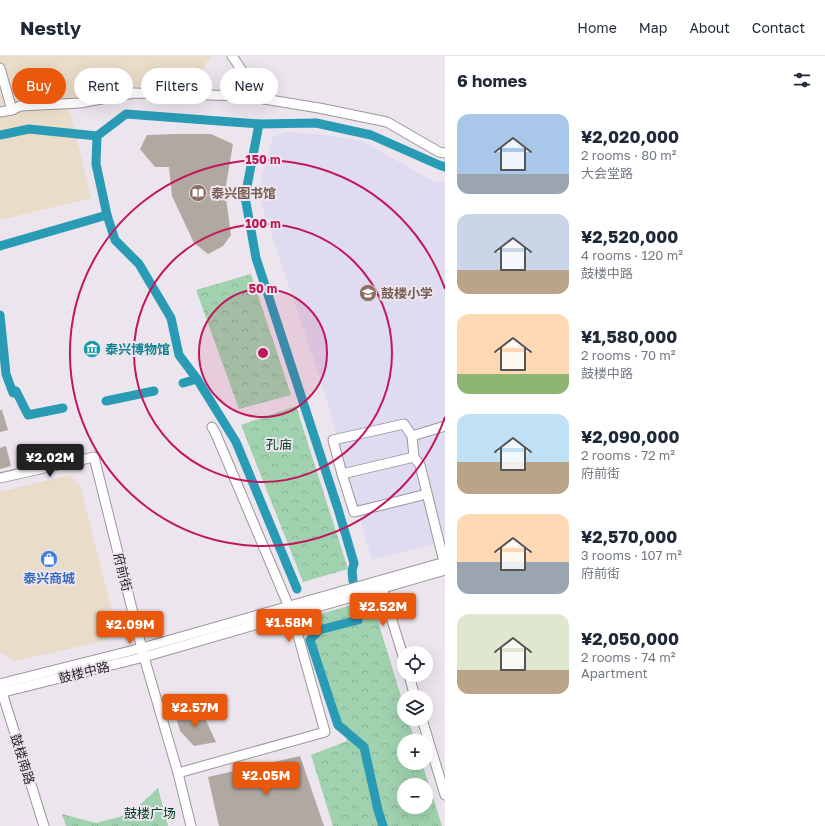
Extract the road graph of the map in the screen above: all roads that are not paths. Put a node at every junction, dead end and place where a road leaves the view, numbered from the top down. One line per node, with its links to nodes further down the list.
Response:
1 (232, 56): 3 (street)
2 (0, 68): 6 (street)
3 (240, 68)
4 (220, 95): 6 (street)
5 (278, 101): 8 (street)
6 (12, 110): 7 (street)
7 (0, 112)
8 (445, 153)
9 (445, 426): 11 (street)
10 (212, 427): 18 (street)
11 (412, 436): 12 (street); 13 (street)
12 (414, 457): 13 (street); 15 (street)
13 (342, 474): 15 (street)
14 (0, 478): 20 (street, 府前街)
15 (427, 494): 16 (street)
16 (445, 565): 17 (street, 鼓楼中路); 18 (street)
17 (382, 588): 18 (street, 鼓楼中路); 19 (street)
18 (290, 610): 20 (street, 鼓楼中路); 23 (street)
19 (400, 646)
20 (143, 652): 21 (street, 鼓楼中路); 23 (street, 府前街)
21 (1, 688): 25 (street, 鼓楼南路)
22 (424, 726): 24 (street)
23 (178, 773): 26 (street, 府前街)
24 (445, 795)
25 (44, 826)
26 (192, 826)

